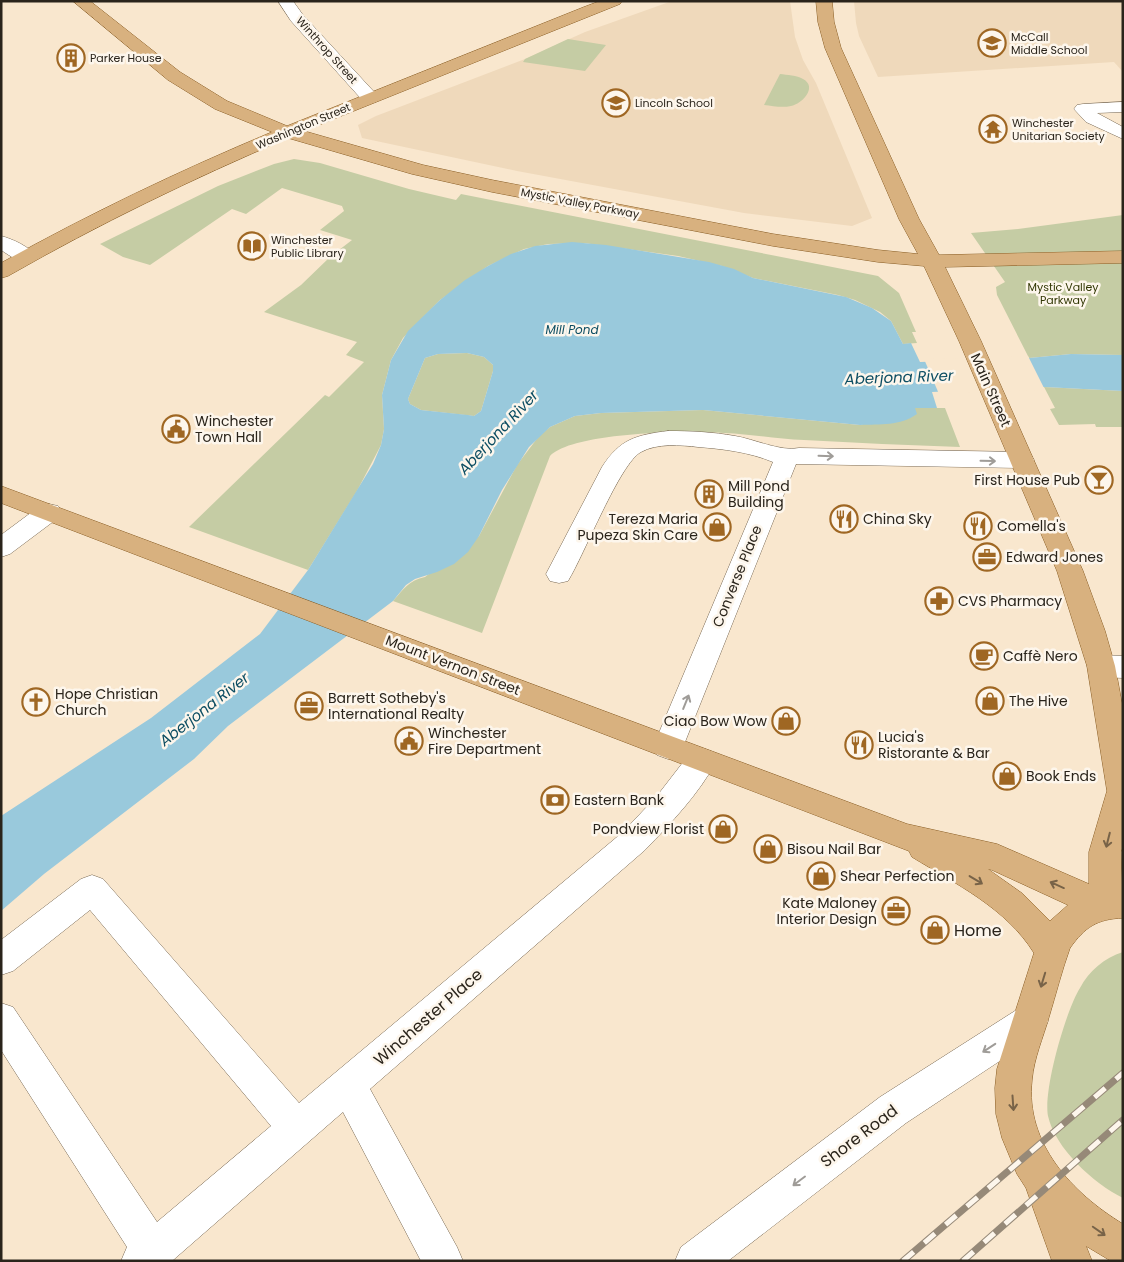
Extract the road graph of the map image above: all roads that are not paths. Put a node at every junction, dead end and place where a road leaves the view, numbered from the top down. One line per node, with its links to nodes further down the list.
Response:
1 (80, 1): 7 (main road, Mystic Valley Parkway)
2 (285, 1): 5 (street, Winthrop Street)
3 (615, 1): 5 (main road, Washington Street)
4 (824, 1): 12 (main road, Main Street)
5 (370, 98): 7 (main road, Washington Street)
6 (1123, 107): 8 (street)
7 (287, 132): 10 (main road, Washington Street); 12 (main road, Mystic Valley Parkway)
8 (1123, 134)
9 (1, 242): 10 (street)
10 (27, 257): 13 (main road, Washington Street)
11 (1123, 257): 12 (main road, Mystic Valley Parkway)
12 (932, 261): 15 (main road, Main Street)
13 (1, 272)
14 (787, 459): 15 (street, one-way to 15); 19 (street); 21 (street, Converse Place, one-way to 14)
15 (1022, 460): 20 (main road, Main Street)
16 (1, 494): 17 (main road, Mount Vernon Street)
17 (49, 512): 18 (street); 21 (main road, Mount Vernon Street)
18 (1, 548)
19 (560, 574)
20 (1112, 667): 23 (main road, Main Street)
21 (668, 747): 22 (main road, Mount Vernon Street)
22 (702, 760): 24 (main road, Mount Vernon Street); 30 (street, Winchester Place)
23 (1122, 794): 25 (main road, Main Street, one-way to 25)
24 (905, 837): 25 (main road, Mount Vernon Street, one-way to 24); 26 (main road, Mount Vernon Street, one-way to 26)
25 (1110, 904): 26 (main road)
26 (1052, 952): 29 (main road, one-way to 29)
27 (1, 960): 31 (street)
28 (1, 1019): 34 (street)
29 (1030, 1021): 32 (main road, one-way to 32); 36 (street, Shore Road, one-way to 36)
30 (348, 1086): 31 (street, Winchester Place); 35 (street)
31 (297, 1129): 34 (street, Winchester Place)
32 (1039, 1174): 33 (main road, one-way to 33); 37 (main road)
33 (1123, 1246)
34 (147, 1256)
35 (442, 1261)
36 (695, 1261)
37 (1072, 1261)

